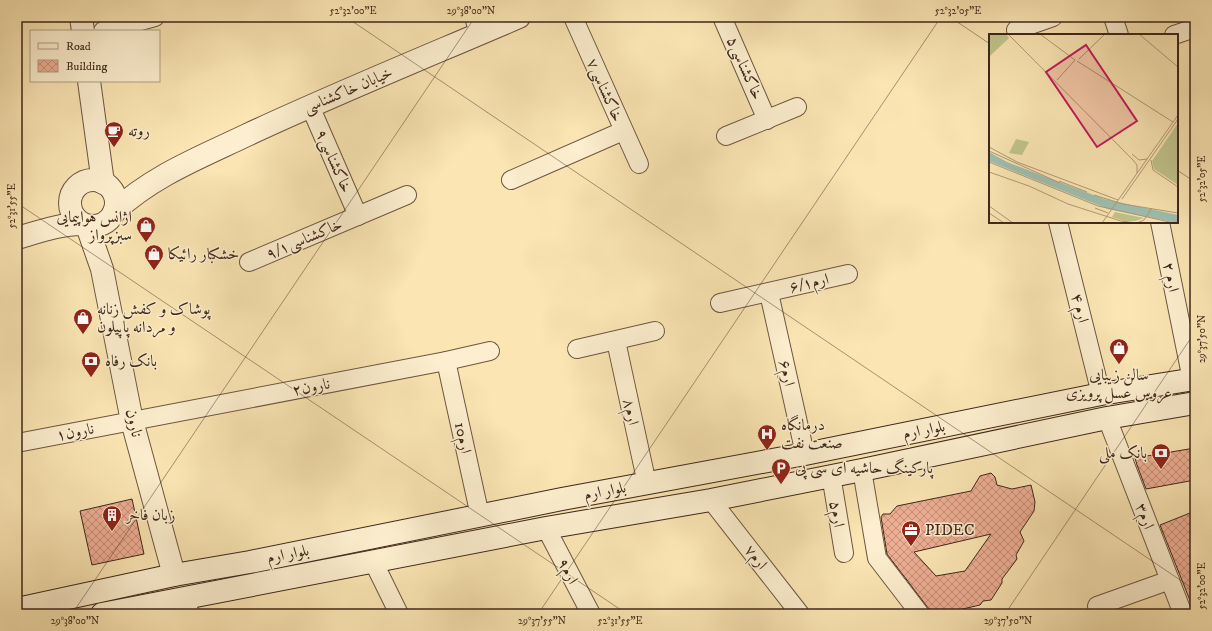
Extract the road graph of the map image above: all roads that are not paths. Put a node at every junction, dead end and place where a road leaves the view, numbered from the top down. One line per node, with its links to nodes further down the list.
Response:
1 (81, 17): 10 (main road)
2 (156, 17): 11 (street)
3 (519, 17): 8 (main road, خیابان خاکشناسی)
4 (573, 17): 19 (street, خاکشناسی۷)
5 (722, 17): 18 (street, خاکشناسی۵)
6 (1053, 17): 12 (street)
7 (1113, 17): 13 (street)
8 (476, 26): 16 (main road, خیابان خاکشناسی)
9 (1195, 28): 14 (street)
10 (83, 30)
11 (107, 30)
12 (1016, 30)
13 (1119, 34)
14 (1177, 34)
15 (90, 82): 20 (main road)
16 (310, 106): 23 (main road, خیابان خاکشناسی); 28 (street, خاکشناسی۹)
17 (797, 107): 18 (street)
18 (767, 120): 21 (street)
19 (623, 132): 22 (street, خاکشناسی۷); 24 (street)
20 (97, 134): 25 (main road); 26 (main road)
21 (726, 136)
22 (639, 164)
23 (178, 168): 25 (main road, خیابان خاکشناسی); 29 (main road, خیابان خاکشناسی)
24 (511, 180)
25 (106, 184): 26 (main road); 29 (main road)
26 (75, 192): 29 (main road); 32 (main road)
27 (407, 195): 28 (street, ۹/۱خاکشناسی)
28 (358, 216): 33 (street, ۹/۱خاکشناسی)
29 (97, 221): 32 (main road); 46 (main road, نارون)
30 (1058, 223): 43 (street, ارم ۴)
31 (1160, 223): 42 (street, ارم ۲)
32 (17, 237)
33 (249, 262)
34 (848, 274): 35 (street, ۶/۱ارم)
35 (769, 293): 36 (street, ۶/۱ارم); 48 (street, ارم۶)
36 (720, 303)
37 (655, 331): 38 (street)
38 (616, 341): 39 (street); 51 (street, ارم۸)
39 (577, 349)
40 (490, 351): 41 (street, نارون۲)
41 (446, 361): 46 (street, نارون۲); 54 (street, ارم10)
42 (1193, 380): 43 (main road, بلوار ارم)
43 (1101, 394): 48 (main road, بلوار ارم)
44 (1195, 403): 45 (main road, بلوار ارم)
45 (1107, 418): 49 (main road, بلوار ارم); 59 (street, ارم۳)
46 (132, 421): 47 (street, نارون۱); 58 (main road, نارون)
47 (17, 443)
48 (805, 454): 51 (main road, بلوار ارم)
49 (862, 470): 50 (main road, بلوار ارم); 67 (street)
50 (831, 475): 53 (main road, بلوار ارم); 56 (street, ارم۵)
51 (647, 484): 52 (main road, بلوار ارم)
52 (562, 499): 54 (main road, بلوار ارم); 55 (main road)
53 (711, 500): 55 (main road, بلوار ارم); 63 (street, ارم۷)
54 (480, 516): 58 (main road, بلوار ارم)
55 (556, 526): 57 (main road, بلوار ارم); 66 (street, ارم۹)
56 (844, 553)
57 (373, 561): 60 (main road, بلوار ارم); 65 (street)
58 (174, 575): 62 (main road, بلوار ارم)
59 (1170, 580): 61 (street); 68 (street, ارم۳)
60 (187, 606): 64 (main road, بلوار ارم)
61 (1097, 606)
62 (17, 608)
63 (798, 613)
64 (102, 614)
65 (399, 614)
66 (591, 614)
67 (920, 614)
68 (1183, 614)

